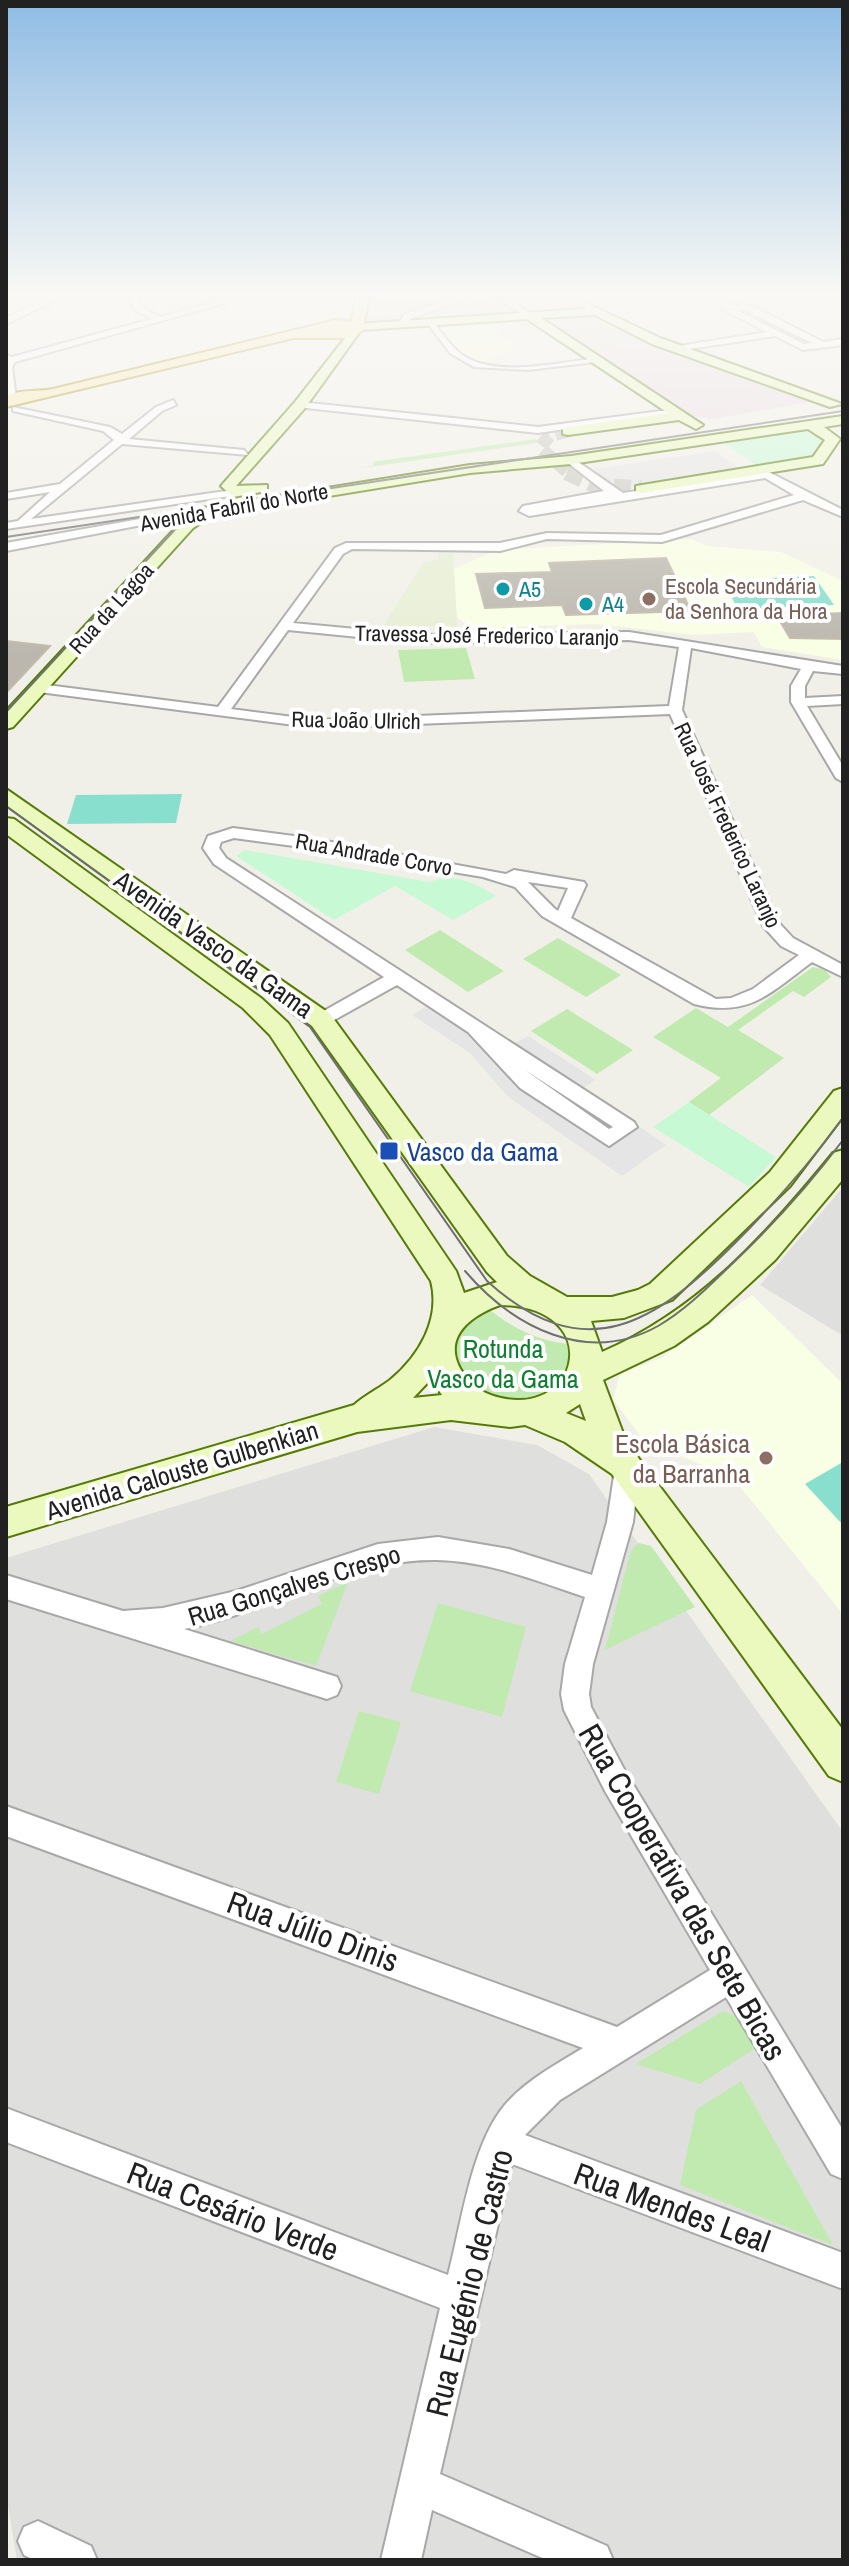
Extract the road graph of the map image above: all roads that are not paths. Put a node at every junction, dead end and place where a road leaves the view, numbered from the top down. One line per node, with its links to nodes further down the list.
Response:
1 (62, 415): 13 (street)
2 (155, 415): 12 (street)
3 (291, 415): 26 (street)
4 (393, 415): 14 (street)
5 (672, 415): 14 (street)
6 (674, 415): 15 (street)
7 (680, 415): 10 (street)
8 (843, 420): 11 (street, Avenida Fabril do Norte)
9 (718, 422): 10 (street, Avenida Fabril do Norte)
10 (696, 425): 26 (street, Avenida Fabril do Norte)
11 (811, 425): 19 (street, Avenida Fabril do Norte); 20 (street)
12 (136, 427): 13 (street); 16 (street)
13 (106, 429): 16 (street)
14 (538, 430): 17 (street)
15 (568, 431)
16 (120, 441): 18 (street); 21 (street)
17 (550, 441)
18 (244, 453)
19 (571, 460): 23 (street); 26 (street, Avenida Fabril do Norte)
20 (763, 473): 22 (street); 23 (street); 25 (street)
21 (67, 486): 24 (street); 27 (street)
22 (641, 489)
23 (618, 495): 23 (street)
24 (6, 496)
25 (803, 496): 28 (street); 33 (street)
26 (229, 499): 29 (street, Avenida Fabril do Norte); 32 (street, Avenida Fabril do Norte); 37 (street, Rua da Lagoa)
27 (40, 509): 29 (street); 30 (street)
28 (843, 514)
29 (56, 518): 30 (street, Avenida Fabril do Norte)
30 (19, 524): 31 (street, Avenida Fabril do Norte)
31 (6, 526)
32 (6, 547)
33 (287, 626): 34 (street, Travessa José Frederico Laranjo); 41 (street)
34 (687, 643): 35 (street, Travessa José Frederico Laranjo); 40 (street, Rua José Frederico Laranjo)
35 (809, 667): 36 (street, Travessa José Frederico Laranjo); 39 (street)
36 (843, 670)
37 (39, 688): 41 (street, Rua João Ulrich); 42 (street, Rua da Lagoa)
38 (843, 700): 39 (street)
39 (798, 702): 43 (street)
40 (675, 710): 41 (street, Rua João Ulrich); 48 (street, Rua José Frederico Laranjo)
41 (222, 711)
42 (6, 723)
43 (843, 778)
44 (6, 795): 51 (street, Avenida Vasco da Gama)
45 (6, 824): 56 (street, Avenida Vasco da Gama)
46 (485, 873): 47 (street, Rua Andrade Corvo); 47 (street); 50 (street, Rua Andrade Corvo)
47 (562, 920): 48 (street, Rua Andrade Corvo)
48 (811, 955): 49 (street, Rua José Frederico Laranjo)
49 (843, 972)
50 (397, 977): 51 (street); 52 (street, Rua Andrade Corvo)
51 (321, 1020): 55 (street, Avenida Vasco da Gama)
52 (475, 1028): 52 (street, Rua Andrade Corvo)
53 (843, 1097): 55 (street)
54 (843, 1160): 57 (street)
55 (555, 1305): 56 (street); 57 (street)
56 (443, 1329): 58 (street); 60 (street, Avenida Calouste Gulbenkian)
57 (585, 1374): 59 (street); 61 (street)
58 (491, 1411): 59 (street); 60 (street, Avenida Calouste Gulbenkian)
59 (530, 1413): 61 (street)
60 (357, 1418): 62 (street, Avenida Calouste Gulbenkian)
61 (627, 1469): 64 (street, Rua Cooperativa das Sete Bicas); 67 (street)
62 (6, 1522)
63 (6, 1587): 65 (street)
64 (600, 1590): 65 (street, Rua Gonçalves Crespo); 69 (street, Rua Cooperativa das Sete Bicas)
65 (126, 1622): 66 (street)
66 (327, 1686)
67 (843, 1762)
68 (6, 1821): 70 (street, Rua Júlio Dinis)
69 (730, 1976): 70 (street, Rua Eugénio de Castro); 73 (street, Rua Cooperativa das Sete Bicas)
70 (618, 2044): 72 (street, Rua Eugénio de Castro)
71 (6, 2125): 75 (street, Rua Cesário Verde)
72 (500, 2143): 74 (street, Rua Mendes Leal); 75 (street, Rua Eugénio de Castro)
73 (843, 2162)
74 (843, 2271)
75 (460, 2298): 76 (street, Rua Eugénio de Castro)
76 (419, 2485): 79 (street, Rua Eugénio de Castro); 80 (street)
77 (38, 2541): 78 (street)
78 (77, 2560)
79 (401, 2560)
80 (593, 2560)

